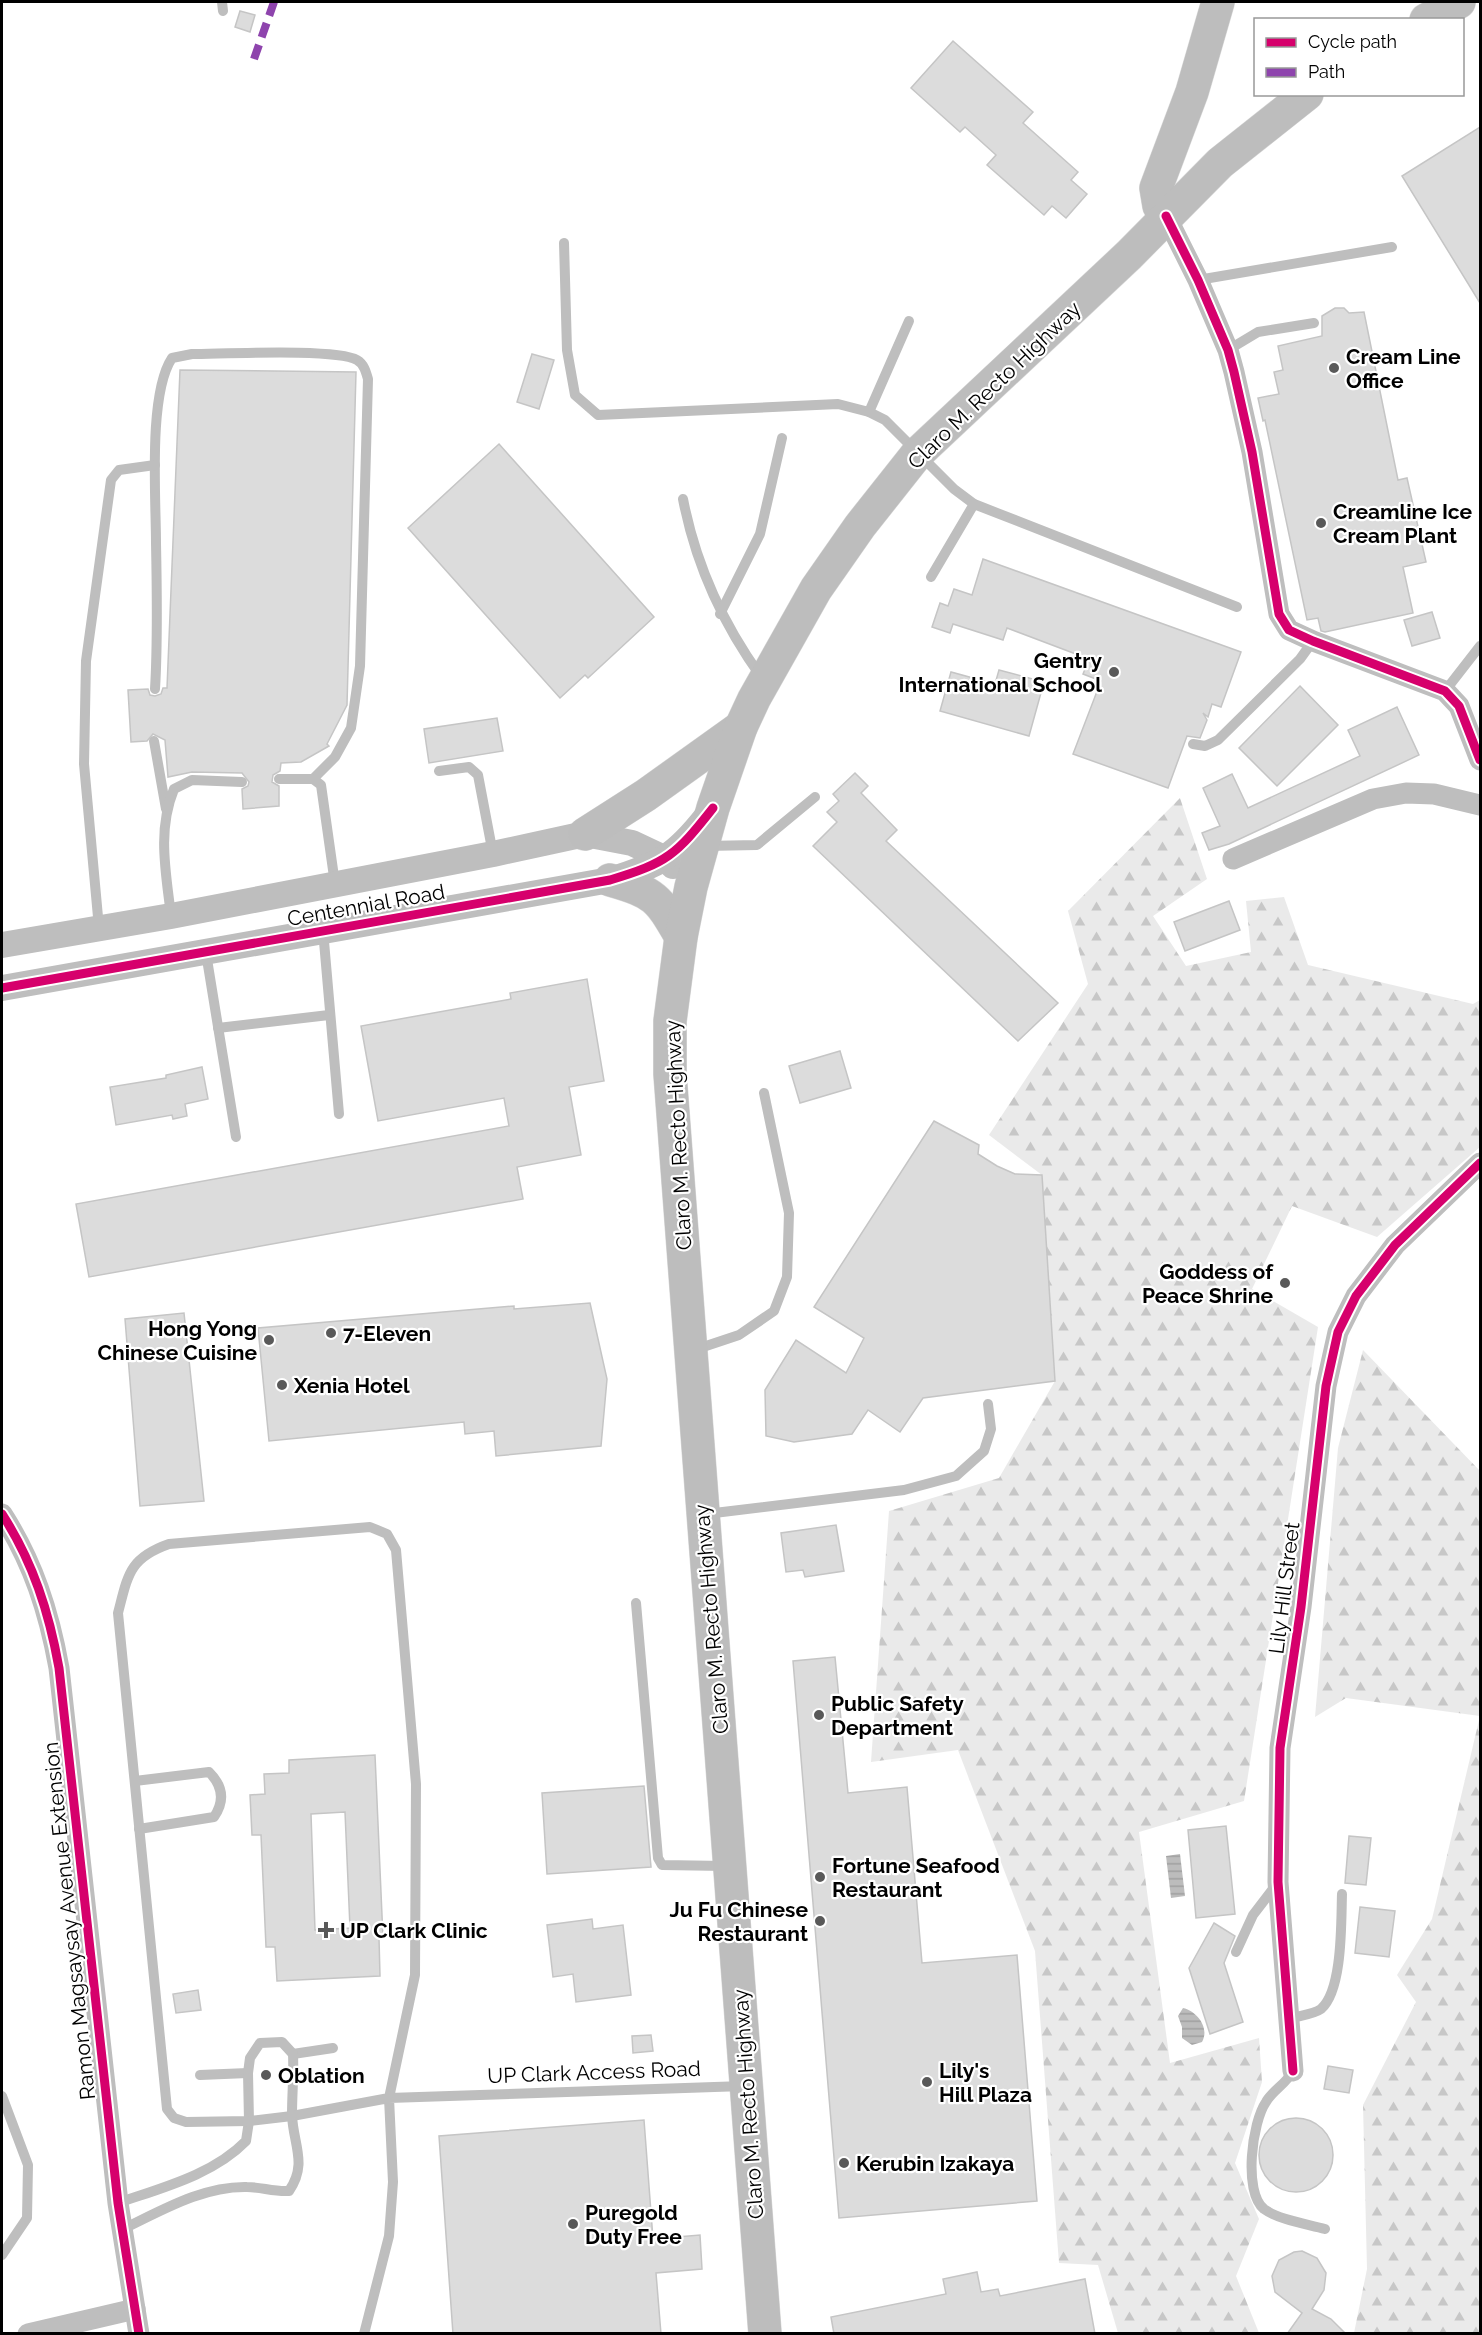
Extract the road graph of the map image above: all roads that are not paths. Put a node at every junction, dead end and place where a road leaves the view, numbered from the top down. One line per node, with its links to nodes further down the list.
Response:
1 (1218, 2): 5 (main road)
2 (1459, 2): 3 (main road)
3 (1430, 18)
4 (1304, 96): 5 (main road, Claro M. Recto Highway)
5 (1166, 216): 8 (street); 14 (main road, Claro M. Recto Highway)
6 (564, 243): 12 (lane)
7 (1392, 247): 8 (lane)
8 (1198, 280): 11 (street)
9 (909, 321): 12 (lane)
10 (1314, 323): 11 (lane)
11 (1228, 350): 21 (street)
12 (869, 412): 14 (lane)
13 (782, 438): 20 (lane)
14 (917, 454): 17 (lane); 23 (main road, Claro M. Recto Highway)
15 (155, 465): 24 (lane); 32 (lane); 47 (lane)
16 (683, 500): 20 (lane)
17 (974, 504): 18 (lane); 19 (lane)
18 (931, 577)
19 (1238, 607)
20 (720, 614): 23 (lane)
21 (1314, 641): 25 (street); 28 (lane)
22 (1480, 646): 25 (lane)
23 (764, 680): 26 (main road, Claro M. Recto Highway)
24 (156, 689)
25 (1445, 691): 29 (street)
26 (741, 727): 36 (main road, Claro M. Recto Highway); 38 (main road)
27 (154, 741): 37 (lane)
28 (1193, 744)
29 (1480, 760)
30 (439, 771): 40 (lane)
31 (279, 779): 32 (lane)
32 (313, 779): 44 (lane)
33 (242, 782): 37 (lane)
34 (815, 797): 39 (lane)
35 (1480, 805): 42 (street)
36 (713, 808): 39 (main road, Claro M. Recto Highway); 41 (street, Centennial Road)
37 (166, 809): 46 (lane)
38 (585, 834): 40 (street, Centennial Road); 41 (street, Centennial Road)
39 (702, 846): 45 (main road, Claro M. Recto Highway)
40 (493, 854): 44 (street, Centennial Road)
41 (666, 859): 43 (street, Centennial Road); 45 (street, Centennial Road)
42 (1233, 859)
43 (610, 880): 48 (street, Centennial Road); 49 (main road)
44 (335, 884): 46 (street, Centennial Road)
45 (691, 887): 49 (main road, Claro M. Recto Highway)
46 (171, 916): 47 (street, Centennial Road)
47 (99, 928): 50 (street, Centennial Road)
48 (323, 930): 51 (street, Centennial Road); 53 (lane)
49 (681, 937): 59 (main road, Claro M. Recto Highway)
50 (2, 945)
51 (206, 954): 52 (street, Centennial Road); 54 (lane)
52 (2, 988)
53 (329, 1015): 54 (lane); 56 (lane)
54 (218, 1028): 57 (lane)
55 (764, 1093): 59 (lane)
56 (339, 1114)
57 (236, 1137)
58 (1480, 1163): 67 (street, Lily Hill Street)
59 (691, 1351): 62 (main road, Claro M. Recto Highway)
60 (988, 1404): 62 (lane)
61 (2, 1514): 81 (street, Ramon Magsaysay Avenue Extension)
62 (702, 1514): 66 (main road, Claro M. Recto Highway)
63 (636, 1603): 66 (lane)
64 (135, 1781): 65 (lane, UP Clark Access Road); 65 (lane); 78 (lane, UP Clark Access Road)
65 (139, 1829): 80 (lane, UP Clark Access Road)
66 (729, 1866): 76 (main road, Claro M. Recto Highway)
67 (1278, 1882): 69 (lane); 70 (street, Lily Hill Street)
68 (1342, 1894): 70 (lane)
69 (1236, 1952)
70 (1289, 2019): 73 (street, Lily Hill Street)
71 (333, 2048): 72 (lane)
72 (292, 2054): 74 (lane); 79 (lane)
73 (1293, 2071): 82 (lane)
74 (248, 2073): 75 (lane); 80 (lane)
75 (200, 2075)
76 (747, 2086): 78 (lane, UP Clark Access Road); 89 (main road, Claro M. Recto Highway)
77 (2, 2096): 84 (lane)
78 (389, 2098): 79 (lane, UP Clark Access Road); 88 (lane, UP Clark Access Road)
79 (292, 2116): 80 (lane, UP Clark Access Road); 83 (lane)
80 (249, 2121): 81 (lane)
81 (118, 2203): 83 (street, Ramon Magsaysay Avenue Extension)
82 (1326, 2229)
83 (122, 2230): 85 (street, Ramon Magsaysay Avenue Extension)
84 (2, 2255)
85 (135, 2308): 86 (street); 87 (street, Ramon Magsaysay Avenue Extension)
86 (28, 2334)
87 (139, 2334)
88 (364, 2334)
89 (765, 2334)

